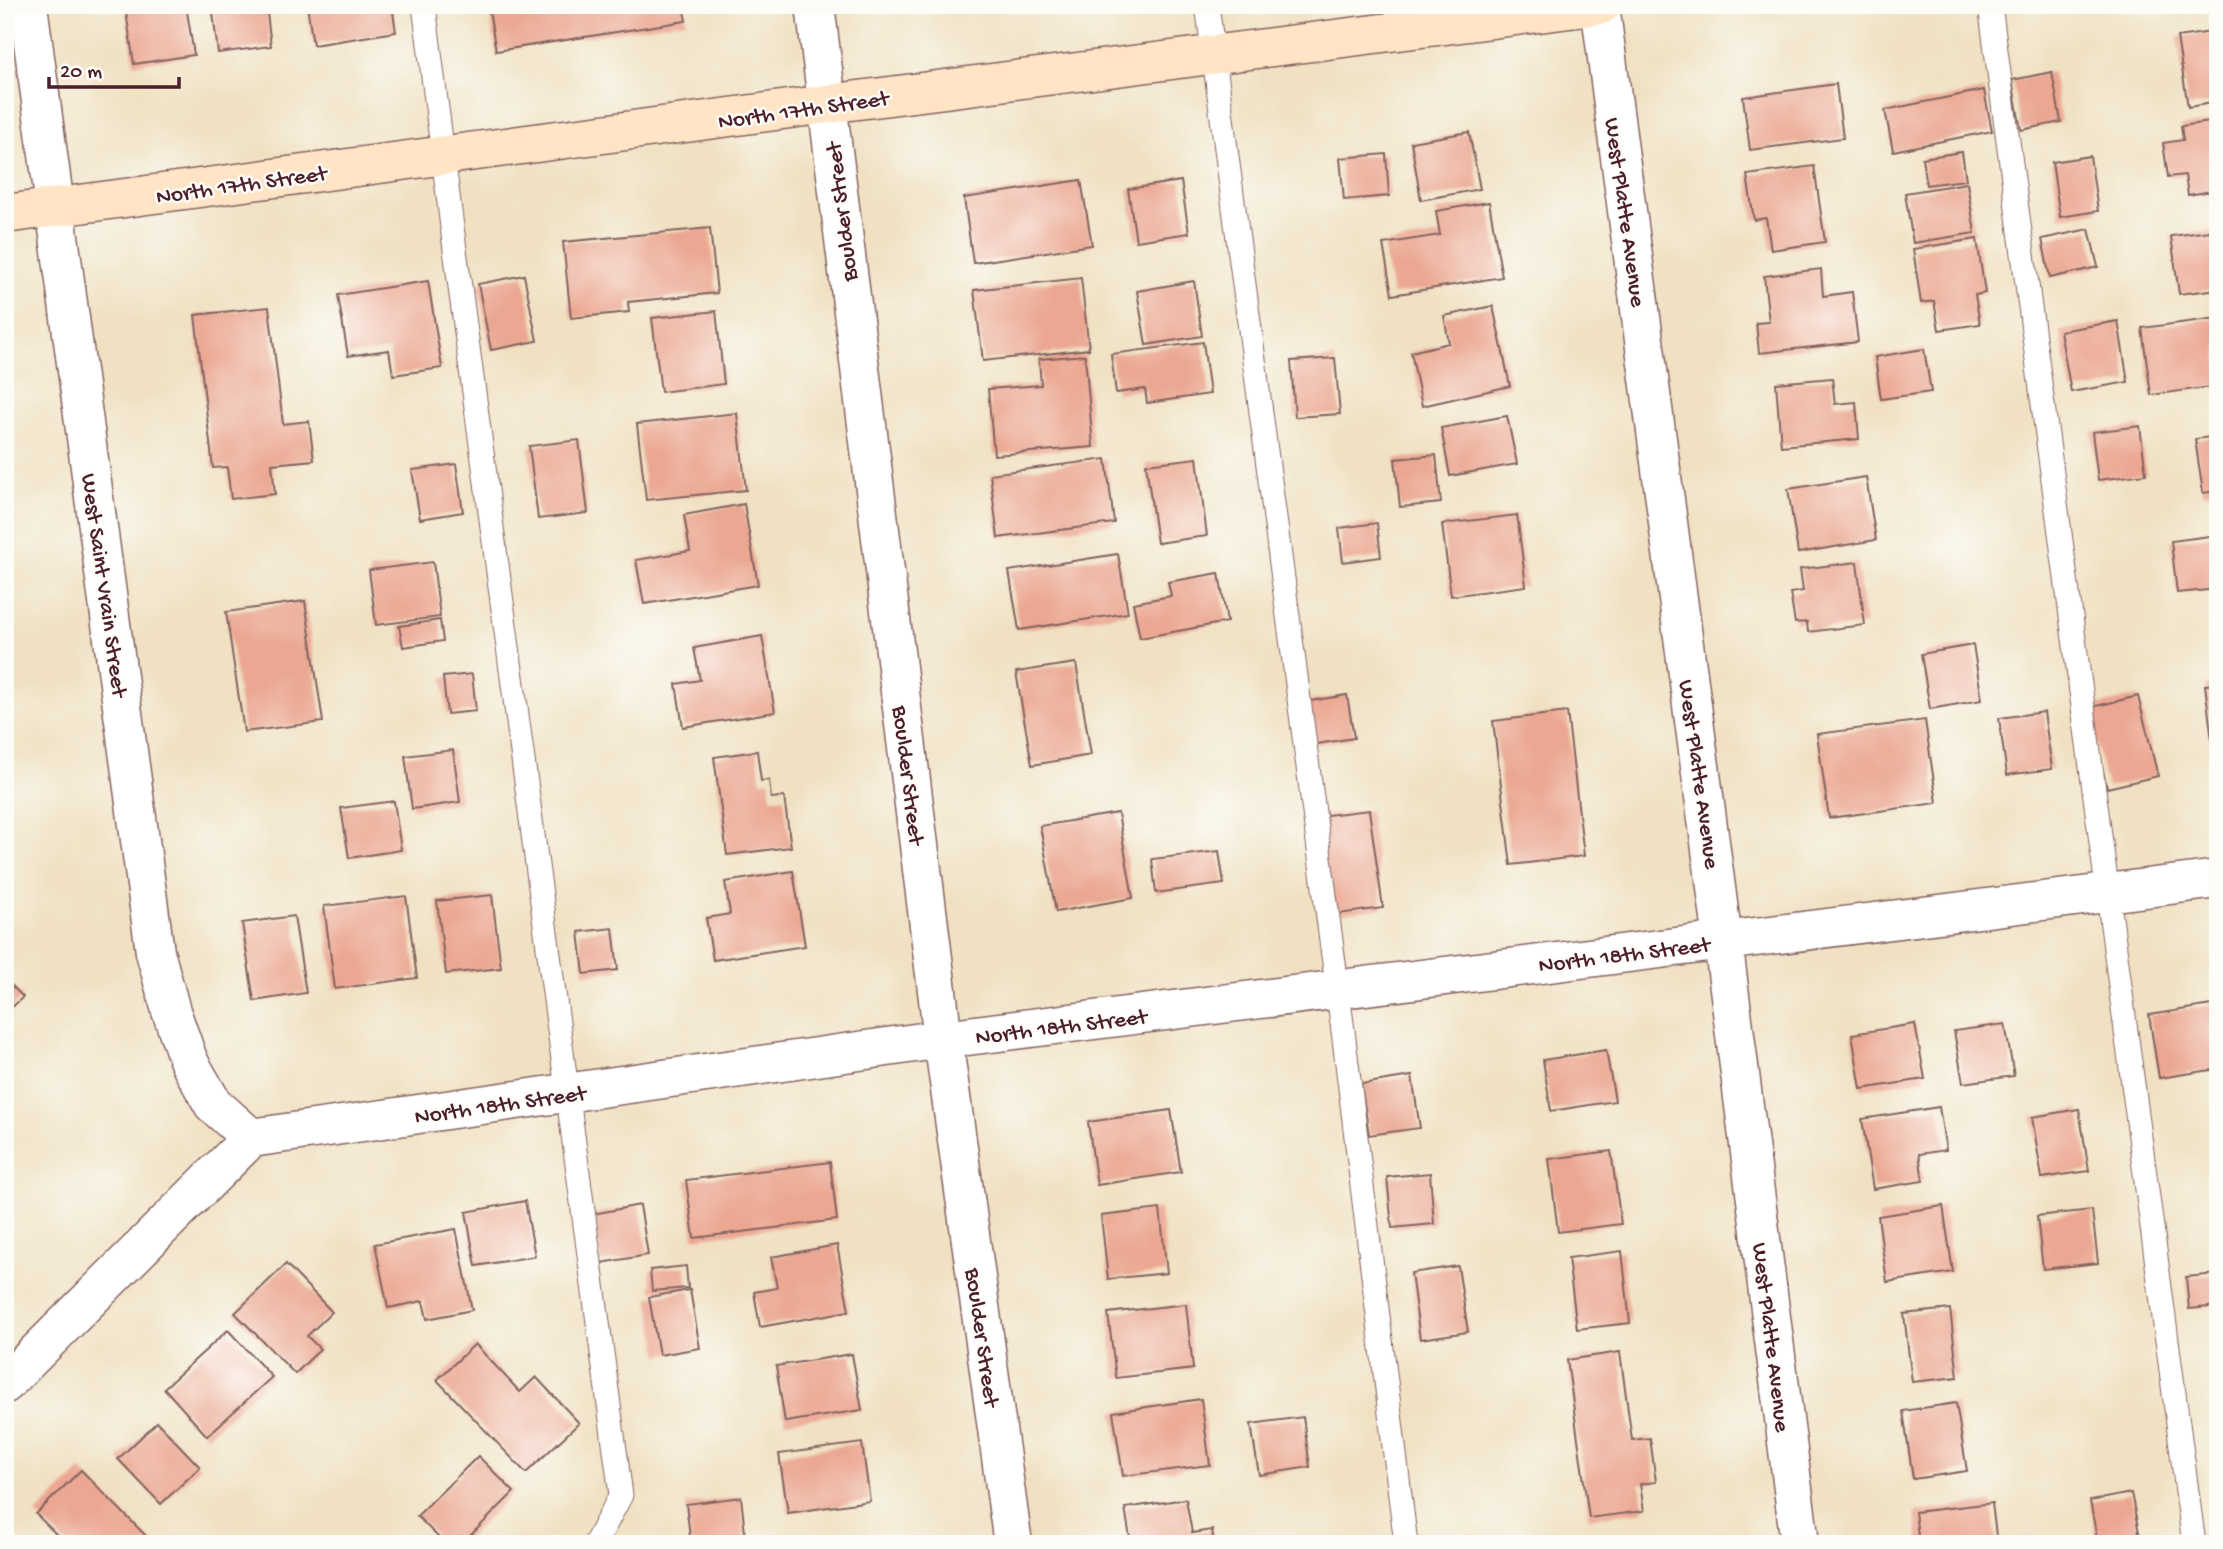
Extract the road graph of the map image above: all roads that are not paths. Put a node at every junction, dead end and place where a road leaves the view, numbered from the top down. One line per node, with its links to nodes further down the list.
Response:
1 (28, 5): 10 (street, West Saint Vrain Street)
2 (424, 5): 9 (lane)
3 (815, 5): 8 (street, Boulder Street)
4 (1207, 5): 7 (lane)
5 (1600, 5): 7 (street, North 17th Street); 14 (street, West Platte Avenue)
6 (1990, 5): 13 (lane)
7 (1214, 55): 8 (street, North 17th Street); 15 (lane)
8 (827, 104): 9 (street, North 17th Street); 16 (street, Boulder Street)
9 (442, 156): 10 (street, North 17th Street); 17 (lane)
10 (55, 208): 11 (street, North 17th Street); 18 (street, West Saint Vrain Street)
11 (5, 214)
12 (2218, 879): 13 (street, North 18th Street)
13 (2109, 892): 14 (street, North 18th Street); 24 (lane)
14 (1723, 941): 15 (street, North 18th Street); 23 (street, West Platte Avenue)
15 (1338, 990): 16 (street, North 18th Street); 22 (lane)
16 (943, 1040): 17 (street, North 18th Street); 21 (street, Boulder Street)
17 (568, 1093): 18 (street, North 18th Street); 20 (lane)
18 (251, 1138): 19 (street)
19 (5, 1384)
20 (595, 1544)
21 (1013, 1544)
22 (1406, 1544)
23 (1800, 1544)
24 (2194, 1544)

